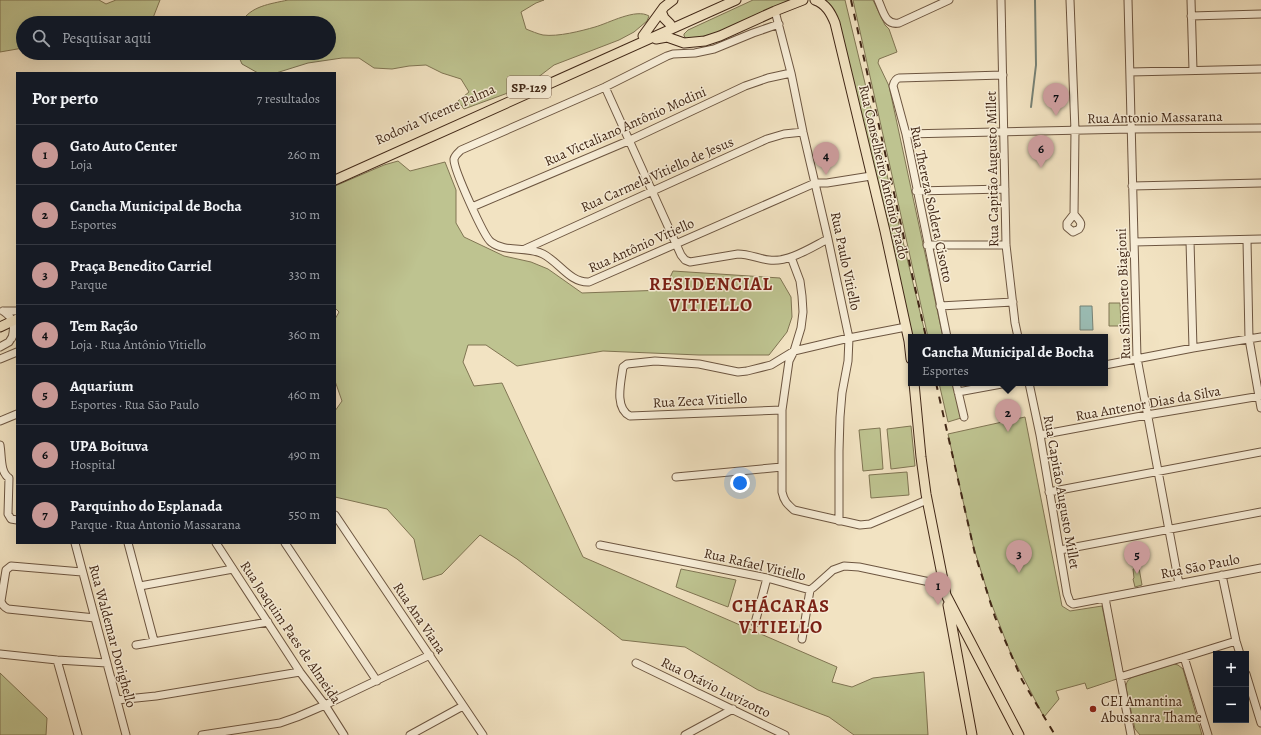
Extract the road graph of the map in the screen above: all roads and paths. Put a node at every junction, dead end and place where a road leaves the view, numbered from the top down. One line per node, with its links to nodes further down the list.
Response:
1 (673, 0): 12 (main road)
2 (723, 0): 17 (main road, Rodovia Vicente Palma / SP-129)
3 (736, 0): 17 (main road, SP-129)
4 (803, 0): 13 (main road)
5 (815, 0): 34 (main road, Rua Conselheiro Antônio Prado)
6 (878, 0): 7 (street)
7 (949, 0)
8 (1001, 0): 24 (street, Rua Capitão Augusto Millet)
9 (1070, 0): 28 (street)
10 (1128, 0): 22 (street, Rua Simoneto Biagioni)
11 (1191, 0): 15 (street)
12 (662, 11): 17 (main road); 18 (main road)
13 (775, 11): 16 (street, Rua Paulo Vitiello); 19 (main road)
14 (1261, 14): 15 (street)
15 (1191, 16): 21 (street)
16 (779, 24): 23 (street, Rua Paulo Vitiello); 25 (street)
17 (672, 26): 18 (main road, Rodovia Vicente Palma / SP-129); 19 (main road)
18 (640, 40): 19 (main road); 33 (main road, Rodovia Vicente Palma / SP-129); 35 (main road, Rodovia Vicente Palma / SP-129)
19 (684, 43)
20 (1261, 69): 21 (street)
21 (1193, 70): 22 (street)
22 (1130, 72): 27 (street, Rua Simoneto Biagioni)
23 (790, 73): 29 (street, Rua Paulo Vitiello); 32 (street, Rua Victaliano Antônio Modini)
24 (1003, 75): 30 (street, Rua Capitão Augusto Millet); 31 (street, Rua Thereza Soldera Cisotto)
25 (605, 87): 32 (street); 42 (street, Rua Antônio Vitiello)
26 (1261, 128): 27 (street, Rua Antonio Massarana)
27 (1131, 129): 28 (street, Rua Antonio Massarana); 38 (street, Rua Simoneto Biagioni)
28 (1075, 130): 30 (street, Rua Antonio Massarana); 43 (street)
29 (803, 132): 36 (street, Rua Paulo Vitiello); 40 (street, Rua Carmela Vitiello de Jesus)
30 (1004, 132): 31 (street, Rua Antonio Massarana); 39 (street, Rua Capitão Augusto Millet)
31 (906, 134): 41 (street, Rua Thereza Soldera Cisotto)
32 (628, 141): 40 (street); 42 (street, Rua Victaliano Antônio Modini)
33 (336, 176)
34 (871, 176): 36 (street, Rua Antônio Vitiello); 60 (main road, Rua Conselheiro Antônio Prado)
35 (336, 180)
36 (815, 182): 44 (street, Rua Paulo Vitiello); 49 (street, Rua Antônio Vitiello)
37 (1261, 183): 38 (street)
38 (1132, 186): 48 (street, Rua Simoneto Biagioni)
39 (1005, 189): 41 (street); 51 (street, Rua Capitão Augusto Millet)
40 (652, 191): 49 (street); 52 (street, Rua Carmela Vitiello de Jesus)
41 (916, 192): 50 (street, Rua Thereza Soldera Cisotto)
42 (472, 207): 52 (street, Rua Antônio Vitiello)
43 (1074, 214)
44 (828, 239): 53 (street); 64 (street, Rua Paulo Vitiello)
45 (1247, 240): 46 (street); 47 (street); 65 (street)
46 (1261, 240)
47 (1190, 241): 48 (street); 68 (street)
48 (1134, 242): 71 (street, Rua Simoneto Biagioni)
49 (676, 243): 52 (street, Rua Antônio Vitiello); 53 (street)
50 (928, 245): 51 (street); 55 (street, Rua Thereza Soldera Cisotto)
51 (1006, 245): 54 (street, Rua Capitão Augusto Millet)
52 (525, 249)
53 (791, 257): 69 (street)
54 (1013, 302): 55 (street); 62 (street, Rua Capitão Augusto Millet)
55 (940, 306): 61 (street, Rua Thereza Soldera Cisotto)
56 (1, 311): 57 (street); 58 (street)
57 (16, 311)
58 (16, 323): 59 (main road); 67 (street)
59 (0, 327)
60 (906, 327): 64 (street); 66 (main road, Rua Conselheiro Antônio Prado)
61 (946, 334)
62 (1017, 334)
63 (1261, 337): 65 (street)
64 (849, 338): 69 (street); 99 (street, Rua Paulo Vitiello)
65 (1249, 339): 68 (street); 79 (street)
66 (908, 340)
67 (0, 347)
68 (1193, 348): 71 (street)
69 (794, 351): 81 (street); 81 (street, Rua Zeca Vitiello)
70 (16, 352): 72 (street)
71 (1137, 358): 73 (street); 83 (street, Rua Simoneto Biagioni)
72 (0, 359)
73 (1108, 364)
74 (914, 386): 95 (main road)
75 (957, 386): 78 (street)
76 (991, 386): 78 (street)
77 (1030, 386): 86 (street, Rua Capitão Augusto Millet)
78 (958, 392): 84 (street)
79 (1260, 397): 80 (street); 83 (street, Rua Antenor Dias da Silva)
80 (1261, 408)
81 (782, 410): 89 (street)
82 (16, 414): 85 (street)
83 (1147, 415): 86 (street, Rua Antenor Dias da Silva); 90 (street, Rua Simoneto Biagioni)
84 (964, 417)
85 (0, 421)
86 (1040, 435): 94 (street, Rua Capitão Augusto Millet)
87 (0, 445): 91 (street)
88 (1261, 452): 90 (street)
89 (782, 467): 92 (street); 99 (street)
90 (1158, 472): 94 (street); 100 (street, Rua Simoneto Biagioni)
91 (4, 476): 93 (street); 98 (street)
92 (676, 477)
93 (16, 479)
94 (1049, 492): 106 (street, Rua Capitão Augusto Millet)
95 (927, 500): 99 (street); 113 (main road)
96 (1261, 512): 100 (street)
97 (336, 517): 130 (street, Rua Ana Viana)
98 (14, 520)
99 (839, 521)
100 (1169, 529): 106 (street); 112 (street, Rua Simoneto Biagioni)
101 (75, 544): 109 (street, Rua Waldemar Dorighello)
102 (128, 544): 114 (street)
103 (217, 544): 108 (street, Rua Joaquim Paes de Almeida)
104 (286, 544): 137 (street)
105 (600, 545): 111 (street, Rua Rafael Vitiello)
106 (1060, 550): 118 (street, Rua Capitão Augusto Millet)
107 (1261, 568): 110 (street, Rua São Paulo)
108 (233, 569): 114 (street); 120 (street, Rua Joaquim Paes de Almeida)
109 (82, 572): 119 (street, Rua Waldemar Dorighello); 119 (street)
110 (1222, 575): 112 (street, Rua São Paulo); 125 (street)
111 (767, 578): 115 (street, Rua Rafael Vitiello); 121 (street)
112 (1179, 584): 117 (street, Rua São Paulo)
113 (944, 585): 115 (street, Rua Rafael Vitiello); 116 (main road)
114 (140, 586): 126 (street)
115 (810, 590): 124 (street)
116 (946, 595): 122 (main road); 123 (main road)
117 (1105, 598): 118 (street, Rua São Paulo); 136 (street)
118 (1073, 604)
119 (95, 618): 133 (street, Rua Waldemar Dorighello)
120 (268, 622): 126 (street); 135 (street, Rua Joaquim Paes de Almeida)
121 (755, 624)
122 (963, 628): 123 (main road); 153 (main road)
123 (953, 634): 152 (main road)
124 (802, 639)
125 (1236, 640): 128 (street); 131 (street)
126 (154, 641): 127 (street)
127 (136, 645)
128 (1239, 651)
129 (0, 654): 132 (street)
130 (430, 656): 137 (street); 141 (street, Rua Ana Viana)
131 (1184, 657): 136 (street); 155 (street)
132 (57, 660): 133 (street); 144 (street)
133 (107, 663): 139 (street, Rua Waldemar Dorighello)
134 (636, 663): 142 (street, Rua Otávio Luvizotto)
135 (300, 672): 139 (street); 140 (street, Rua Joaquim Paes de Almeida)
136 (1120, 677): 154 (street)
137 (377, 681): 140 (street)
138 (1249, 684): 143 (street)
139 (117, 700): 145 (street, Rua Waldemar Dorighello)
140 (325, 705): 146 (street); 147 (street, Rua Joaquim Paes de Almeida)
141 (463, 706): 148 (street); 149 (street, Rua Ana Viana)
142 (733, 709): 150 (street); 151 (street, Rua Otávio Luvizotto)
143 (1261, 723)
144 (78, 735)
145 (126, 735)
146 (202, 735)
147 (344, 735)
148 (410, 735)
149 (483, 735)
150 (685, 735)
151 (784, 735)
152 (972, 735)
153 (1019, 735)
154 (1132, 735)
155 (1208, 735)

